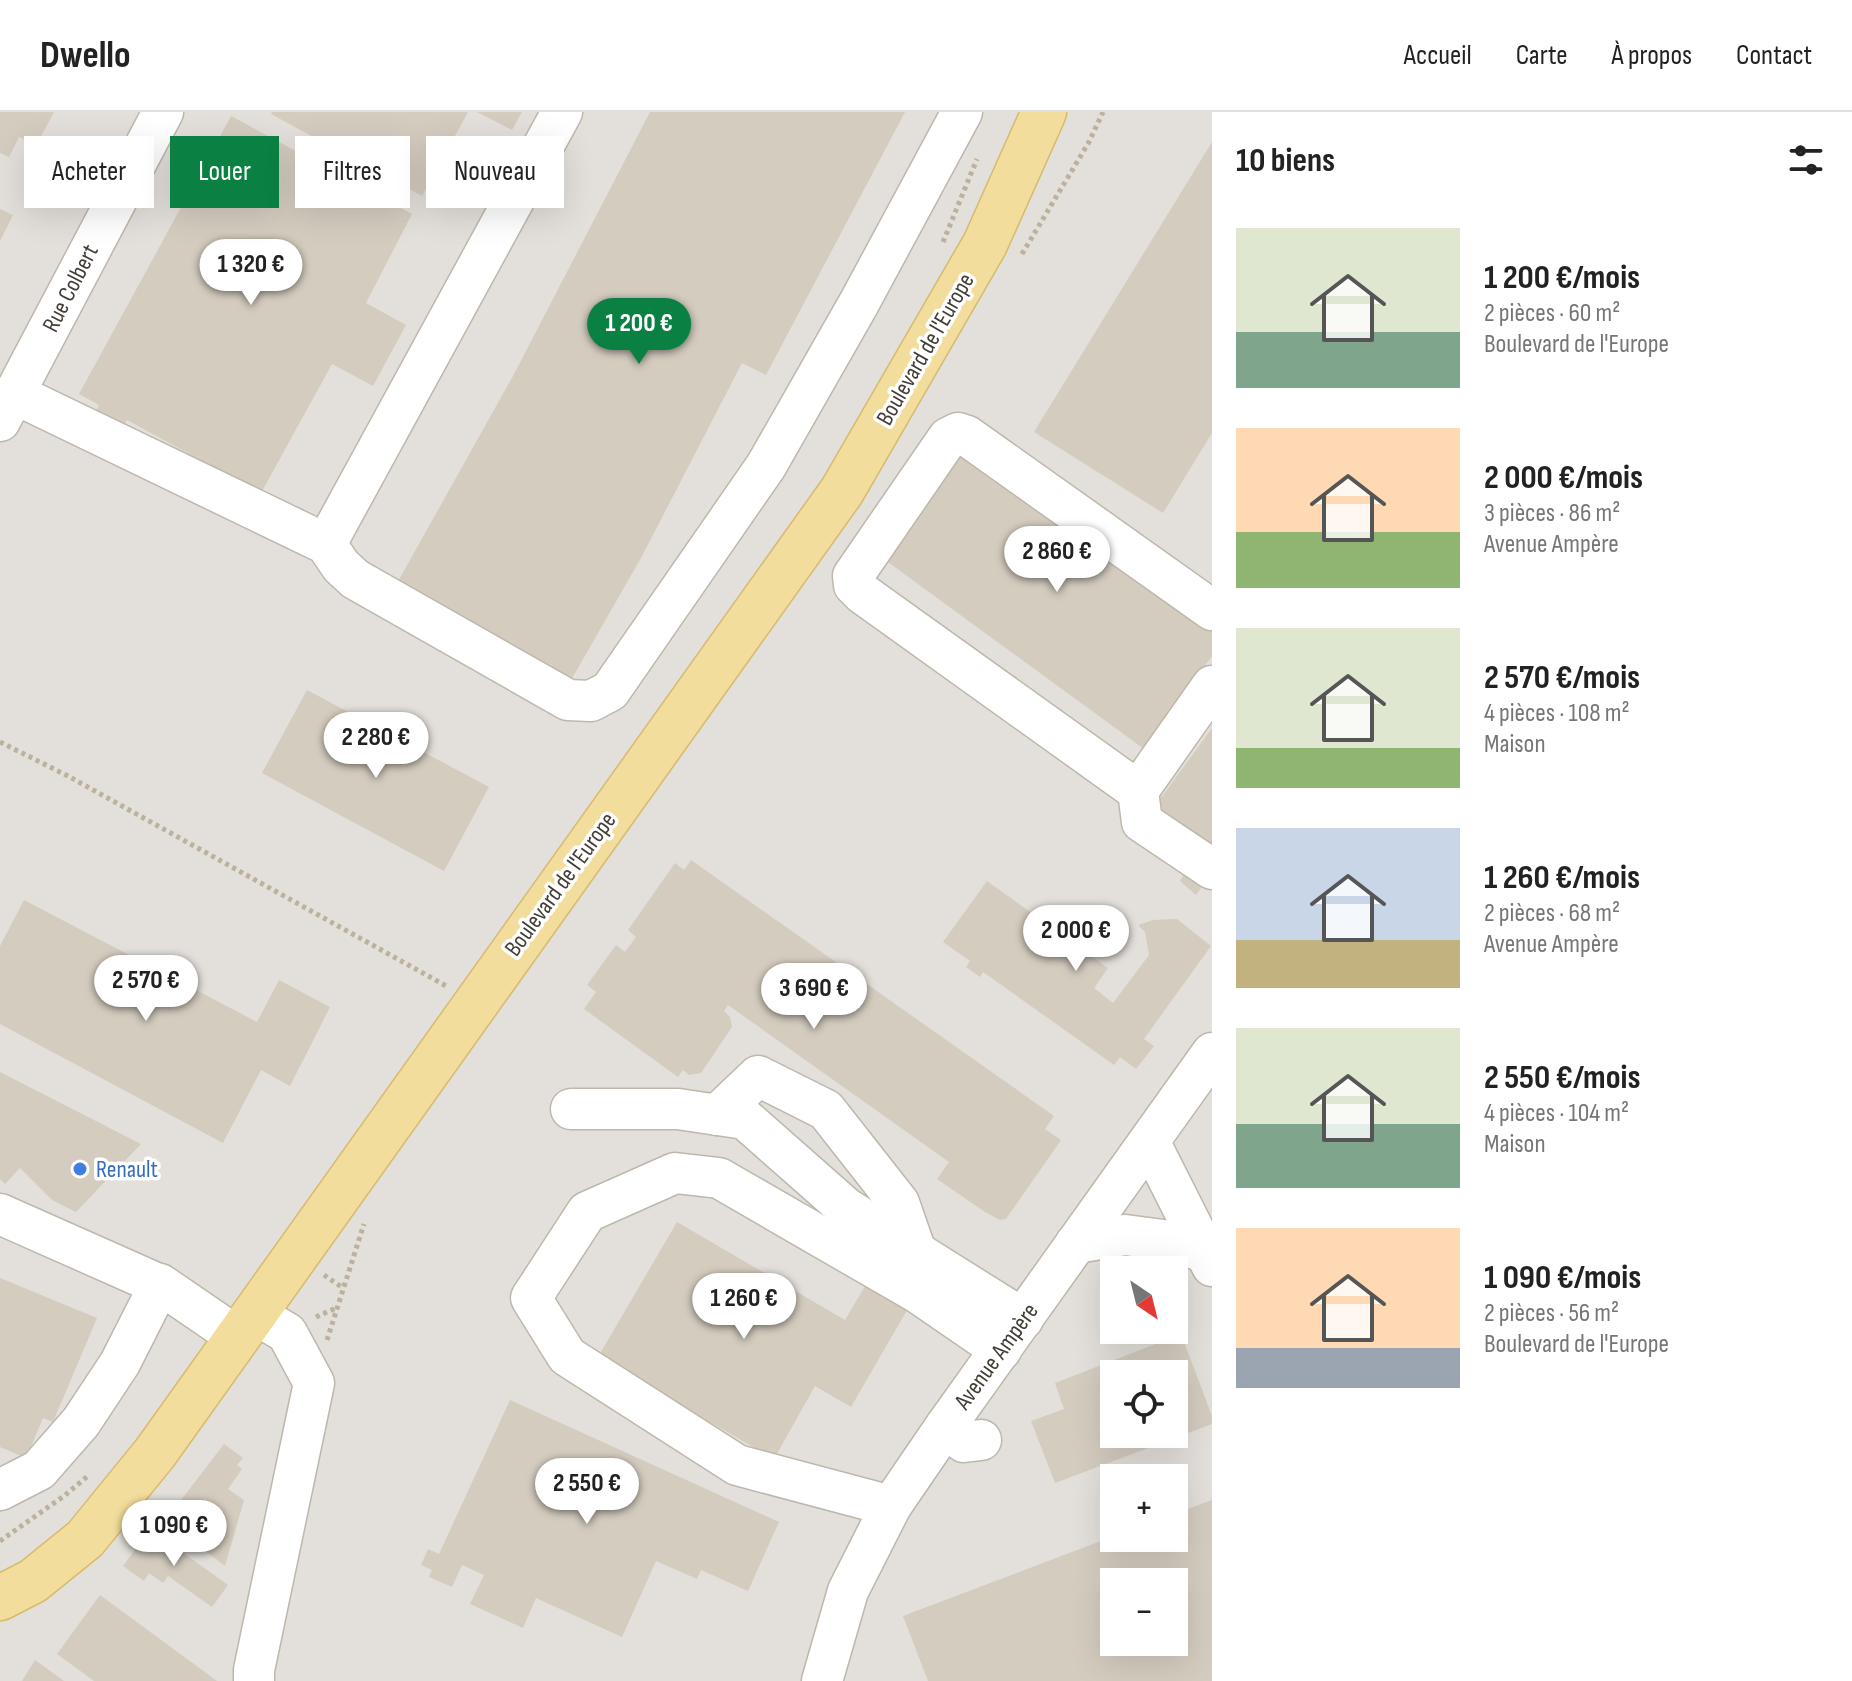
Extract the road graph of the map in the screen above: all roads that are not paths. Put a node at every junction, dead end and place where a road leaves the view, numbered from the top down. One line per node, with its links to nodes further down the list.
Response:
1 (163, 112): 5 (street, Rue Colbert)
2 (562, 112): 6 (street)
3 (962, 112): 6 (street)
4 (1044, 112): 20 (main road, Boulevard de l'Europe)
5 (7, 408): 6 (street)
6 (326, 544)
7 (1212, 610): 9 (street)
8 (1212, 686): 9 (street)
9 (1138, 791): 10 (street)
10 (1212, 869)
11 (1212, 1053): 14 (street, Avenue Ampère)
12 (571, 1109): 13 (street)
13 (717, 1115): 17 (street); 17 (street)
14 (1150, 1143): 16 (street, Avenue Ampère); 18 (street)
15 (0, 1214): 19 (street)
16 (1076, 1243): 18 (street); 21 (street, Avenue Ampère)
17 (916, 1252): 21 (street)
18 (1210, 1260)
19 (160, 1285): 20 (street); 22 (street)
20 (245, 1324): 24 (main road, Boulevard de l'Europe); 25 (street)
21 (1012, 1334): 23 (street, Avenue Ampère); 23 (street)
22 (0, 1490)
23 (891, 1506): 26 (street, Avenue Ampère)
24 (0, 1598)
25 (254, 1681)
26 (822, 1681)

